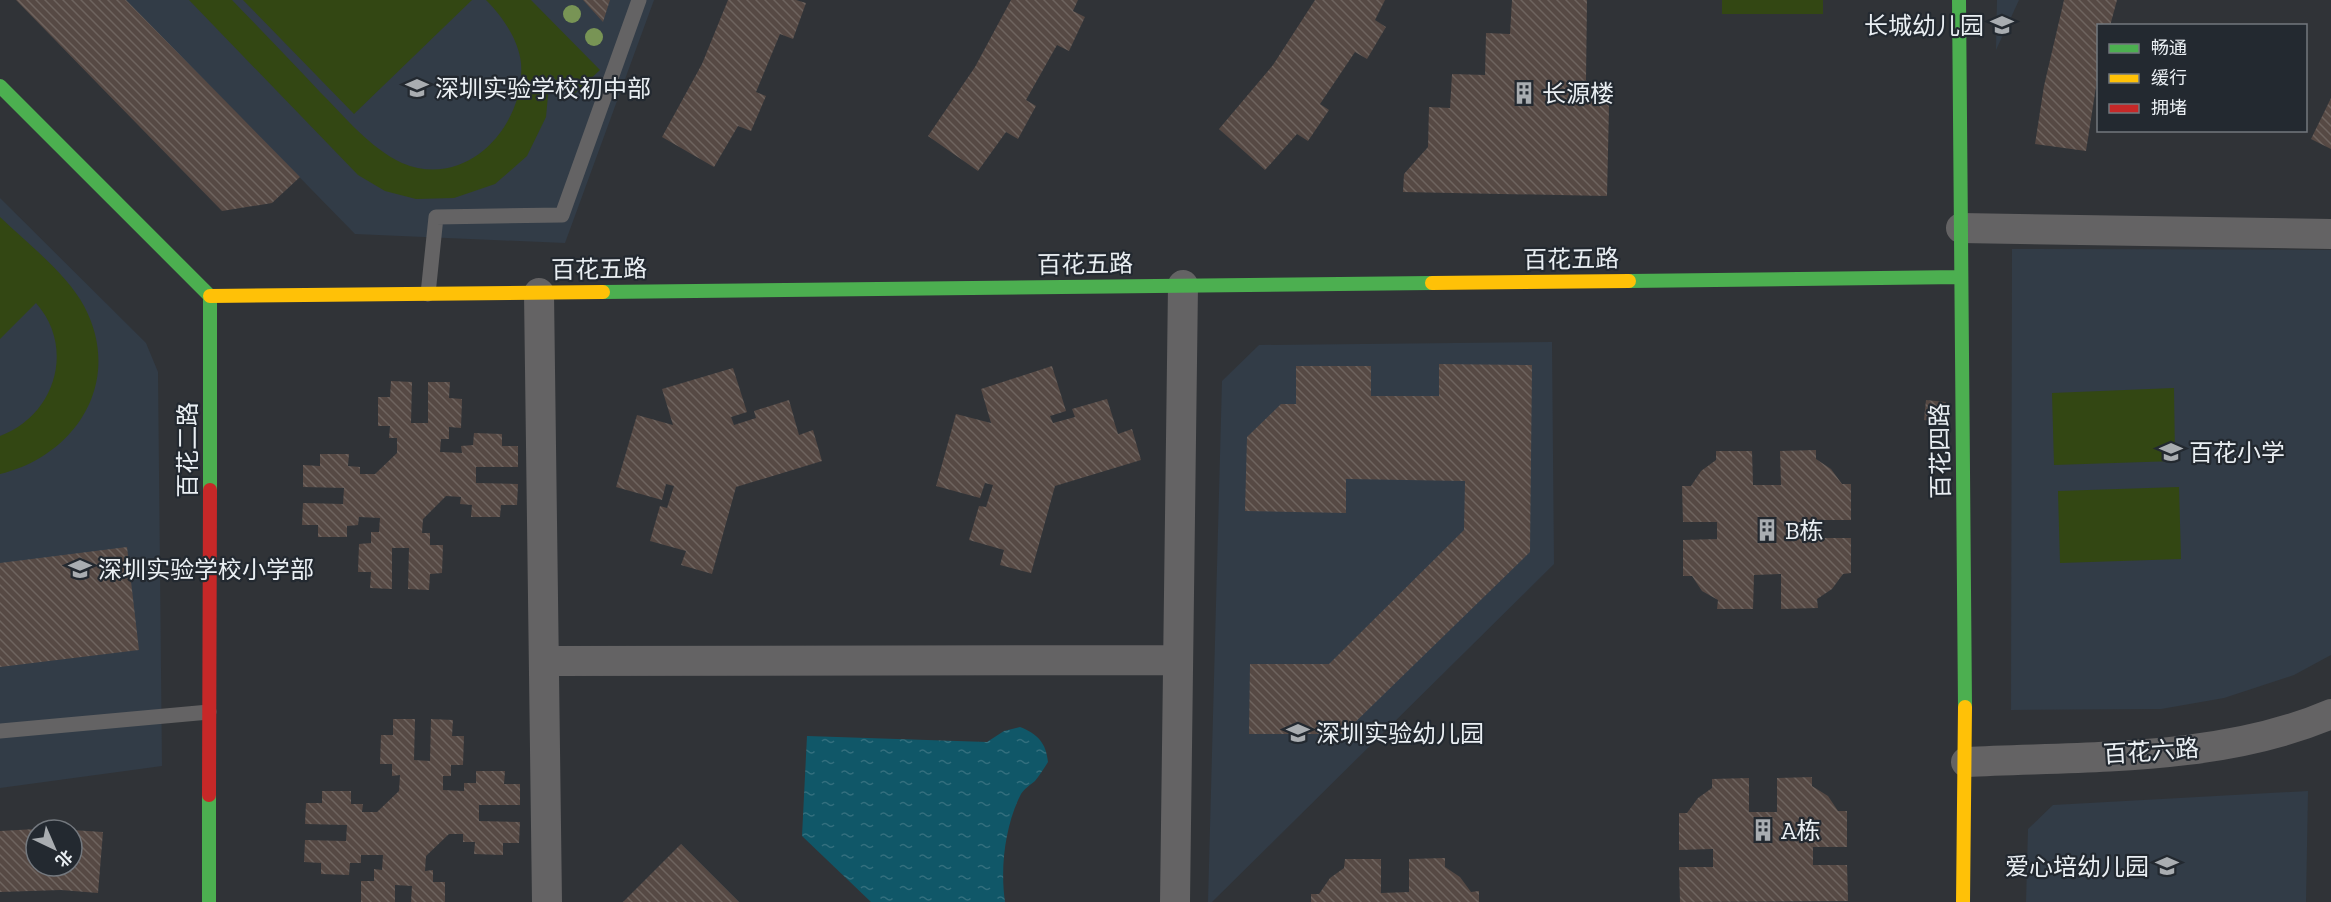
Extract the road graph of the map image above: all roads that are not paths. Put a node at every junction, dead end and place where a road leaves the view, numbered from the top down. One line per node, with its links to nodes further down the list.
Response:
1 (639, 0): 9 (lane)
2 (1959, 0): 4 (street, 百花四路)
3 (0, 86): 10 (street)
4 (1961, 228): 5 (street); 6 (street, 百花四路)
5 (2331, 234)
6 (1961, 277): 7 (street, 百花五路); 16 (street, 百花四路)
7 (1183, 285): 8 (street, 百花五路); 11 (street)
8 (539, 293): 9 (street, 百花五路); 12 (street)
9 (429, 294): 10 (street, 百花五路)
10 (210, 296): 13 (street, 百花二路)
11 (1178, 660): 12 (street); 19 (street)
12 (544, 661): 18 (street)
13 (209, 712): 15 (lane); 17 (street, 百花二路)
14 (2331, 714): 16 (street, 百花六路)
15 (0, 731)
16 (1966, 762): 20 (street, 百花四路)
17 (209, 902)
18 (547, 902)
19 (1175, 902)
20 (1963, 902)

